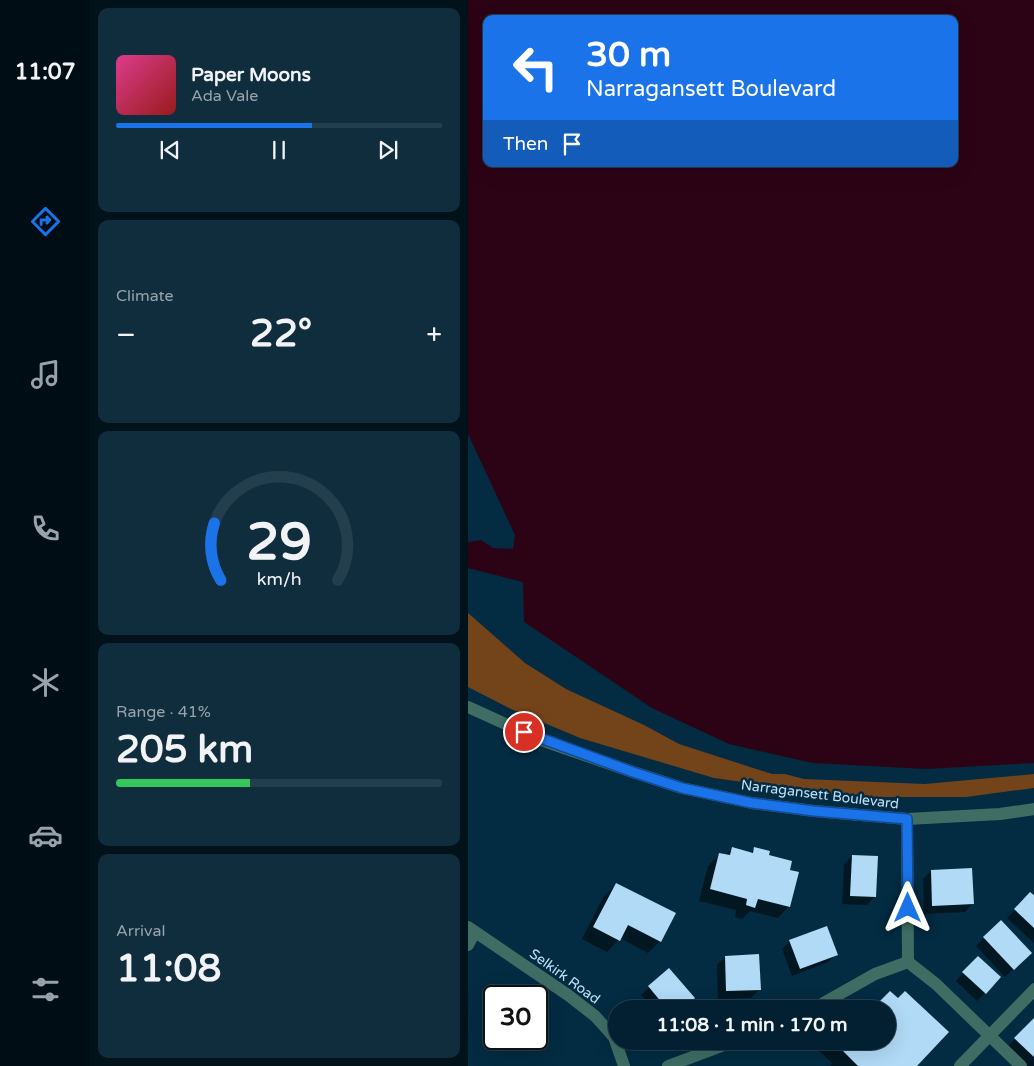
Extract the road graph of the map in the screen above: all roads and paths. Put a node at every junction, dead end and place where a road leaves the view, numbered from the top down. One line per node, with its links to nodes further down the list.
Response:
1 (468, 707): 3 (street, Narragansett Boulevard)
2 (1034, 809): 3 (street, Narragansett Boulevard)
3 (907, 819): 6 (street)
4 (472, 929): 5 (street); 11 (street, Selkirk Road)
5 (468, 946)
6 (908, 962): 8 (street); 9 (street)
7 (1034, 989): 9 (street)
8 (829, 1000)
9 (990, 1035): 13 (street); 14 (street)
10 (711, 1050): 12 (street)
11 (624, 1066)
12 (668, 1066)
13 (960, 1066)
14 (1021, 1066)

